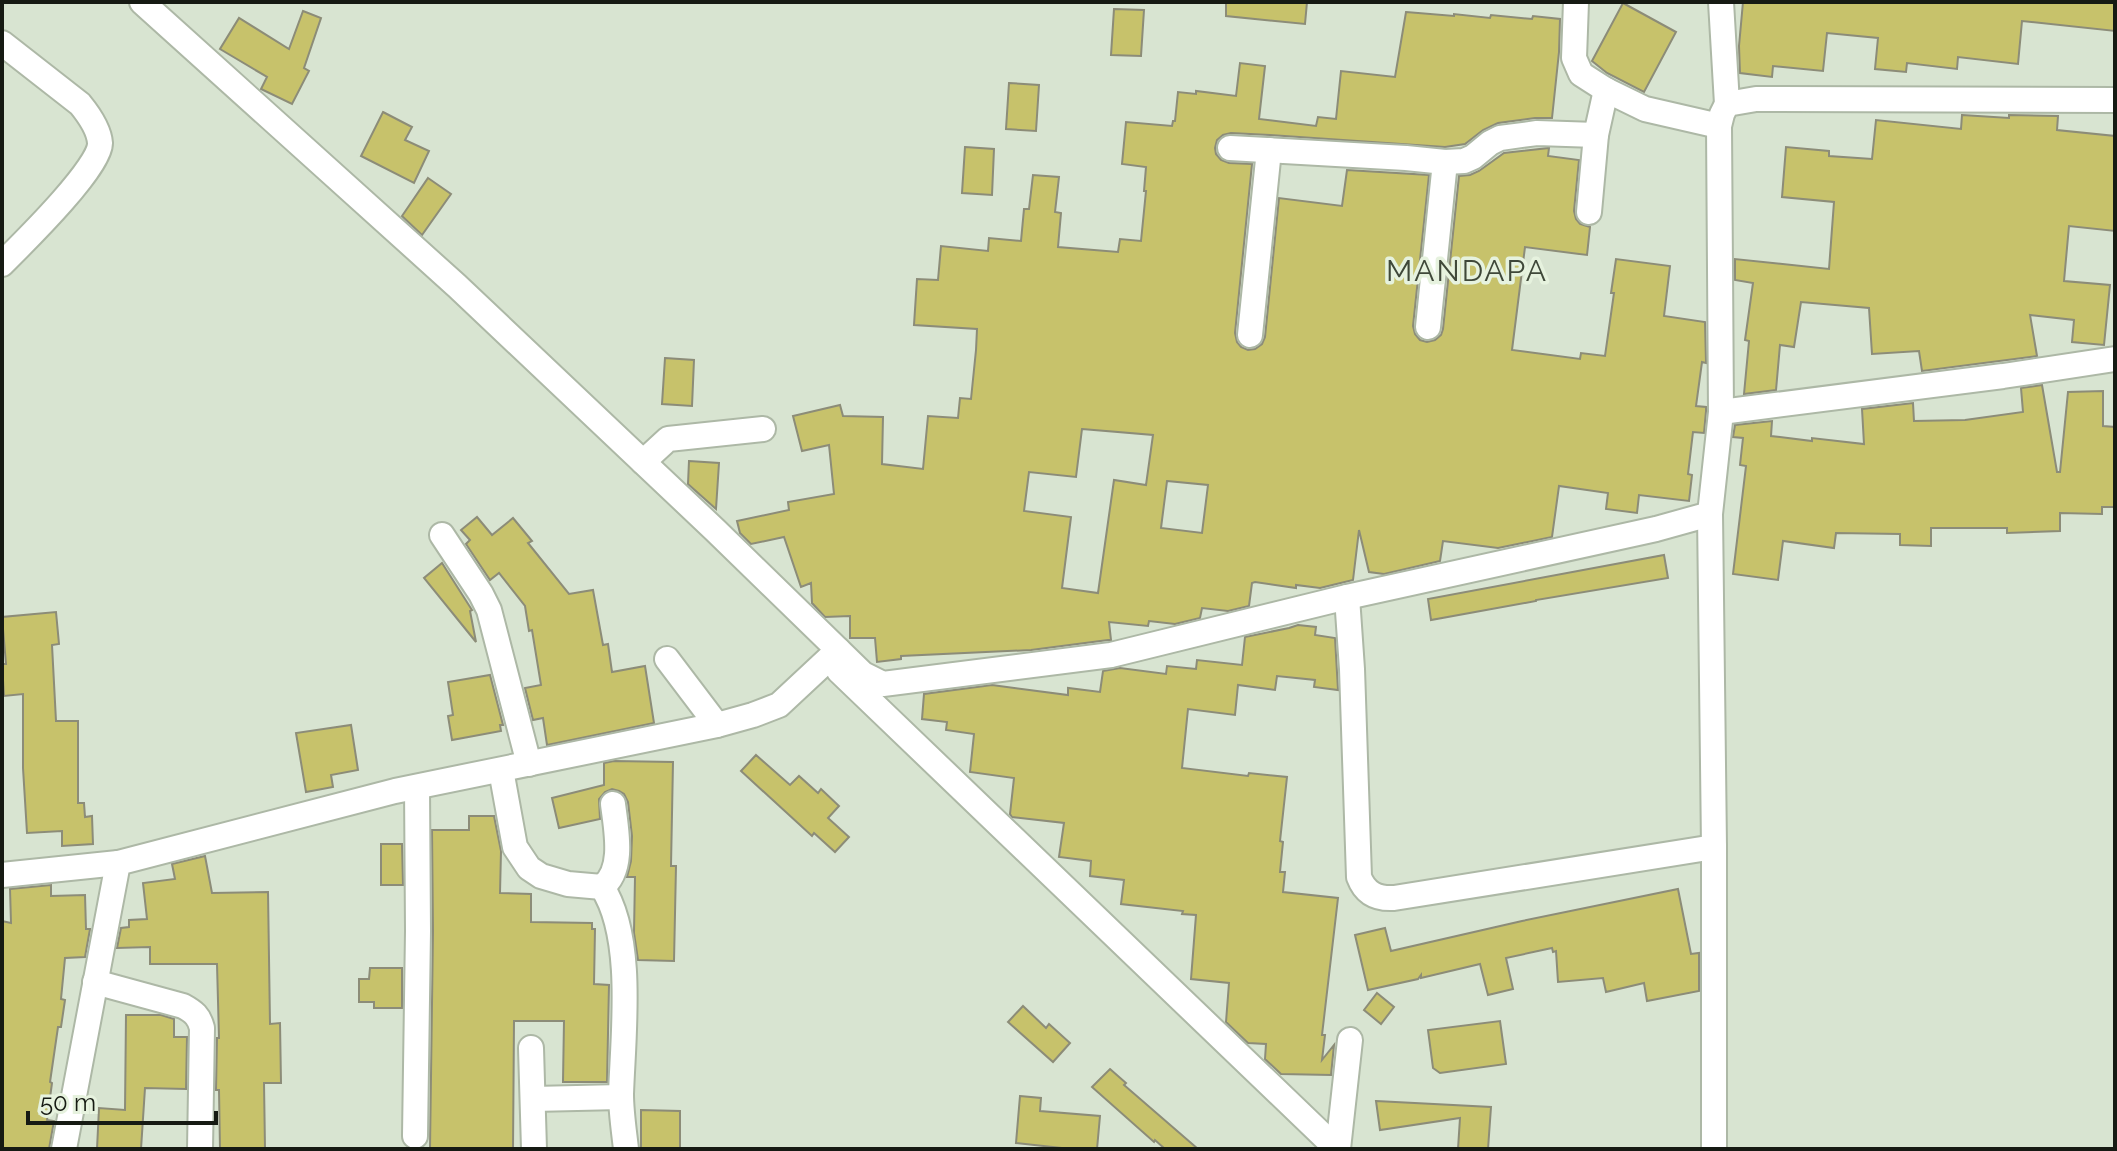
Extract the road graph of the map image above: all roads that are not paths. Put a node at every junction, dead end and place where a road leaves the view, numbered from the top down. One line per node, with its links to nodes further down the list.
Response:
1 (142, 2): 19 (street)
2 (1576, 2): 5 (street)
3 (1721, 2): 7 (street)
4 (2, 43): 13 (street)
5 (1606, 90): 7 (street); 8 (street)
6 (2115, 100): 7 (street)
7 (1723, 115): 17 (street)
8 (1596, 135): 11 (street); 12 (street)
9 (1230, 148): 10 (street)
10 (1269, 150): 11 (street); 15 (street)
11 (1445, 162): 14 (street)
12 (1589, 212)
13 (2, 264)
14 (1428, 327)
15 (1250, 335)
16 (2115, 359): 17 (street)
17 (1721, 412): 20 (street)
18 (763, 429): 19 (street)
19 (643, 462): 24 (street)
20 (1710, 514): 22 (street); 30 (street)
21 (442, 535): 26 (street)
22 (1347, 597): 24 (street); 30 (street)
23 (667, 659): 25 (street)
24 (829, 659): 25 (street); 44 (street)
25 (717, 725): 26 (street)
26 (529, 764): 27 (street)
27 (501, 770): 28 (street); 33 (street)
28 (417, 787): 31 (street); 39 (street)
29 (613, 804): 33 (street)
30 (1714, 847): 45 (street)
31 (118, 863): 32 (street); 34 (street)
32 (2, 875)
33 (602, 887): 37 (street)
34 (95, 982): 40 (street); 41 (street)
35 (1350, 1040): 44 (street)
36 (531, 1048): 38 (street)
37 (621, 1097): 38 (street); 43 (street)
38 (533, 1099): 42 (street)
39 (415, 1136)
40 (64, 1149)
41 (200, 1149)
42 (534, 1149)
43 (626, 1149)
44 (1338, 1149)
45 (1714, 1149)

